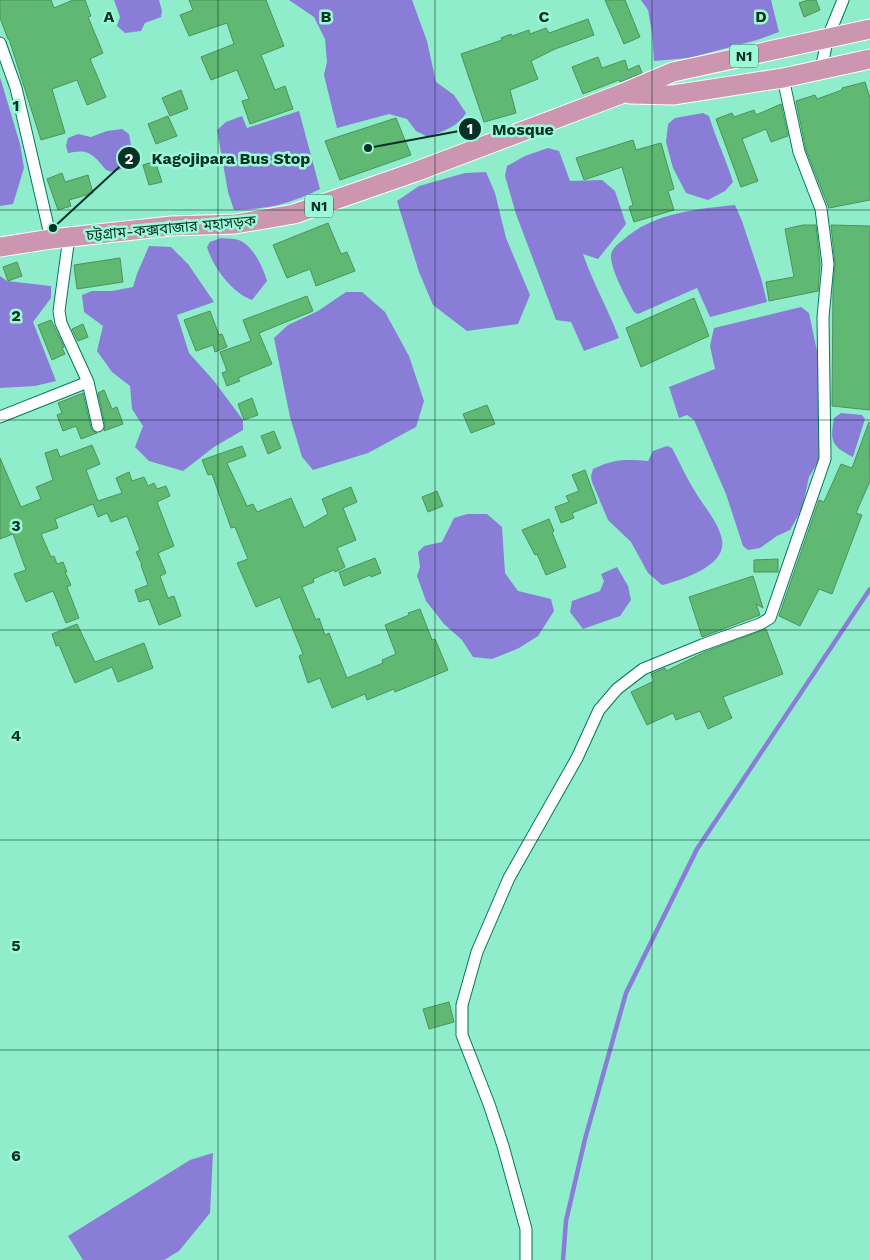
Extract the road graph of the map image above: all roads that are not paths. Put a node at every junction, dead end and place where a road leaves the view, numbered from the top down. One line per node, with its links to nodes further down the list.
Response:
1 (843, 0): 3 (street)
2 (870, 29): 3 (highway, চট্টগ্রাম-কক্সবাজার মহাসড়ক / N1)
3 (828, 37): 6 (street); 8 (highway, চট্টগ্রাম-কক্সবাজার মহাসড়ক / N1)
4 (0, 43): 9 (street)
5 (870, 59): 6 (highway, চট্টগ্রাম-কক্সবাজার মহাসড়ক / N1)
6 (821, 69): 7 (highway, চট্টগ্রাম-কক্সবাজার মহাসড়ক / N1)
7 (783, 78): 8 (highway, চট্টগ্রাম-কক্সবাজার মহাসড়ক / N1); 14 (street)
8 (621, 94): 9 (highway, চট্টগ্রাম-কক্সবাজার মহাসড়ক / N1)
9 (60, 238): 10 (highway, চট্টগ্রাম-কক্সবাজার মহাসড়ক / N1); 11 (street)
10 (0, 247)
11 (88, 382): 12 (street); 13 (street)
12 (0, 417)
13 (98, 426)
14 (526, 1260)

